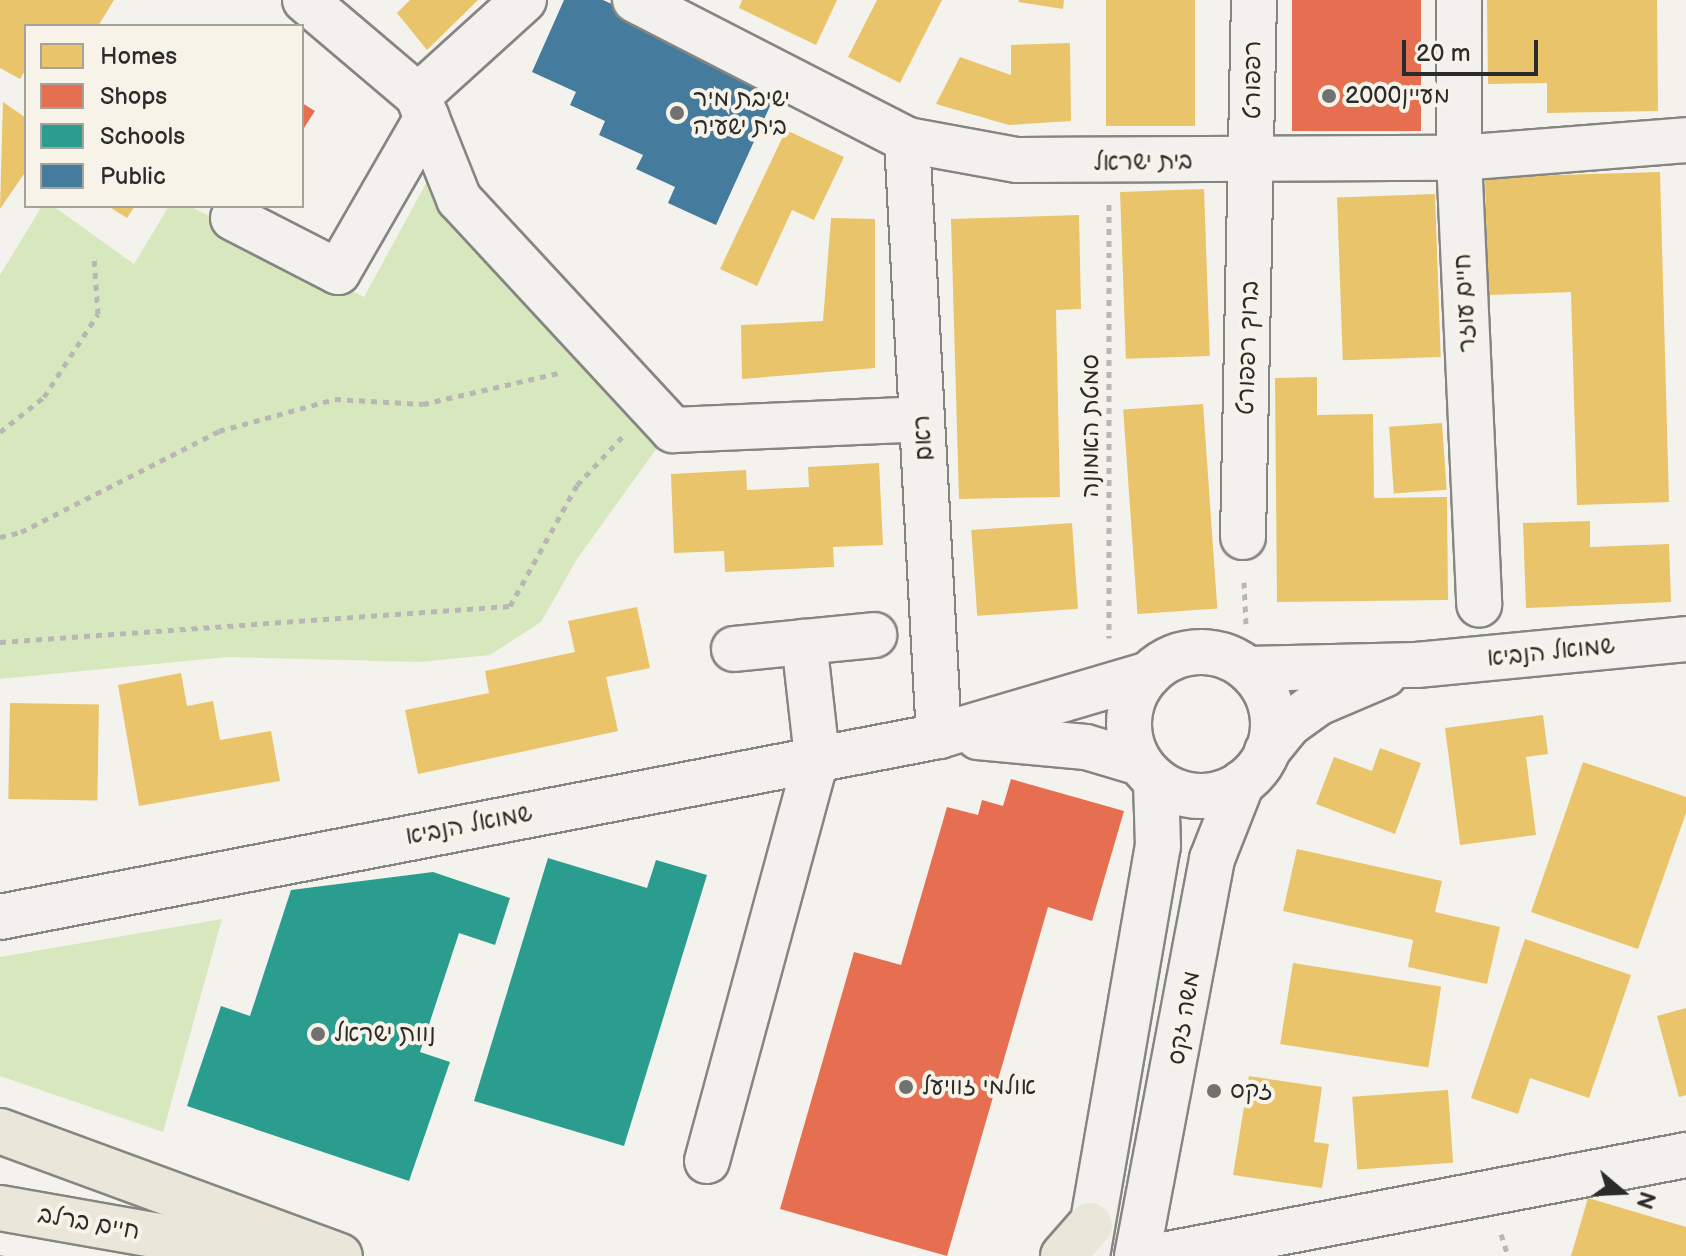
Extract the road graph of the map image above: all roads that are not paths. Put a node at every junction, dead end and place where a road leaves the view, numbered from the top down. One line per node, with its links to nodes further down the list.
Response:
1 (305, 0): 6 (street)
2 (524, 0): 6 (street)
3 (635, 0): 7 (street, בית ישראל)
4 (1254, 0): 10 (street, רפפורט)
5 (1459, 0): 9 (street, חיים עוזר)
6 (423, 107): 11 (street); 12 (street)
7 (907, 140): 10 (street, בית ישראל); 12 (street, ראם)
8 (1686, 140): 9 (street, בית ישראל)
9 (1459, 158): 10 (street, בית ישראל); 14 (street, חיים עוזר)
10 (1253, 160): 13 (street, ברוך רפפורט)
11 (233, 218)
12 (922, 419): 22 (street, ראם)
13 (1243, 537)
14 (1479, 605)
15 (874, 635): 17 (street)
16 (1686, 639): 19 (street, שמואל הנביא)
17 (804, 642): 18 (street); 23 (street)
18 (734, 649)
19 (1417, 665): 20 (street, שמואל הנביא); 24 (street, שמואל הנביא)
20 (1248, 669): 21 (street); 24 (street)
21 (1129, 681): 22 (street, שמואל הנביא); 25 (street)
22 (939, 736): 23 (street, שמואל הנביא); 25 (street, שמואל הנביא)
23 (817, 757): 26 (street, שמואל הנביא); 29 (street)
24 (1255, 767): 25 (street); 34 (street, משה זקס)
25 (1148, 772): 31 (street)
26 (0, 917)
27 (0, 1131): 33 (highway)
28 (1686, 1155): 35 (street)
29 (707, 1161)
30 (0, 1208): 32 (highway, חיים ברלב)
31 (1080, 1246)
32 (272, 1256)
33 (340, 1256)
34 (1137, 1256)
35 (1158, 1256)

